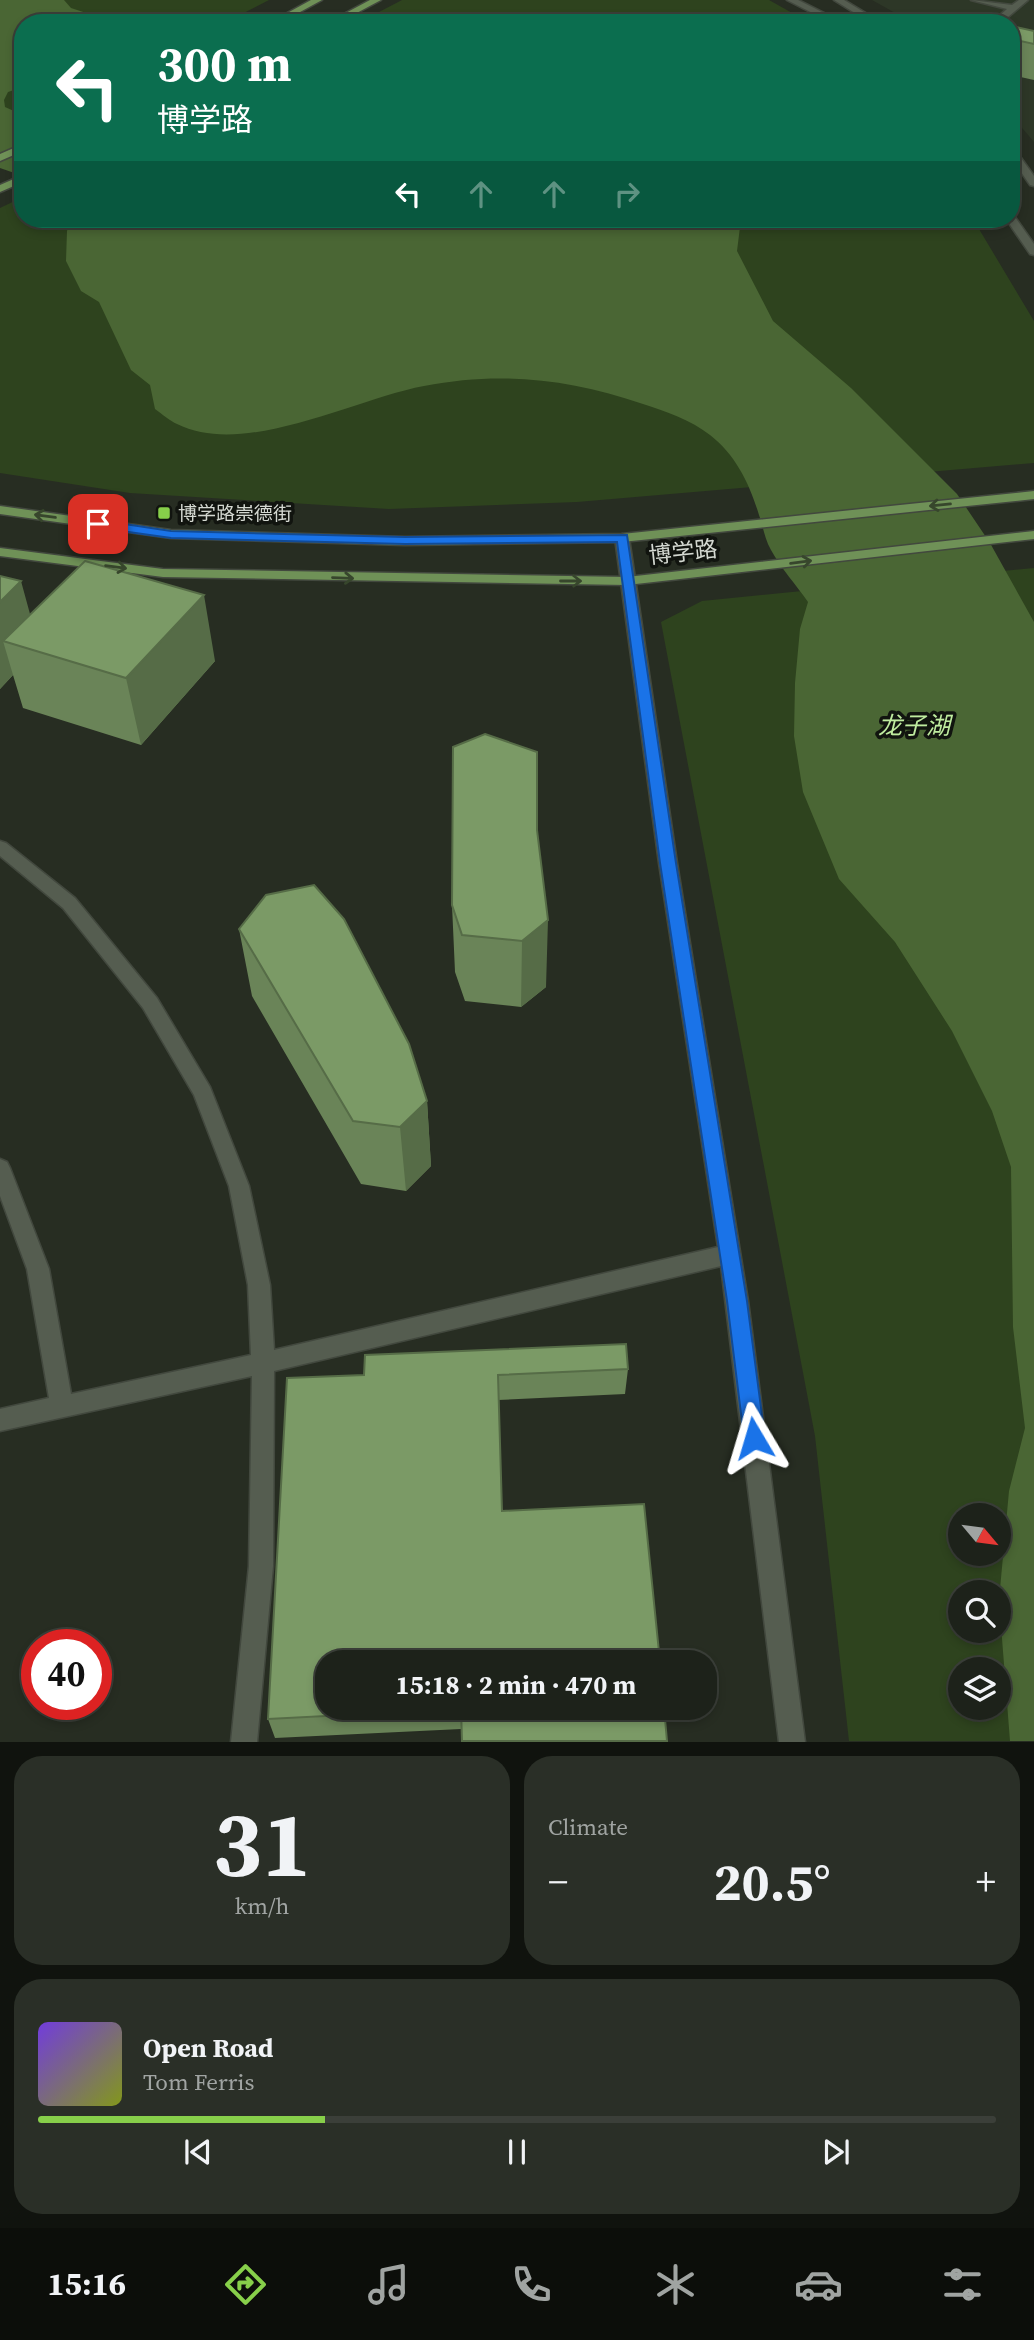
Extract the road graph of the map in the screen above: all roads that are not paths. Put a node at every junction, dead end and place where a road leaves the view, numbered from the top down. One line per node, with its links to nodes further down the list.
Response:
1 (318, 0): 8 (main road)
2 (377, 0): 9 (main road)
3 (791, 0): 10 (street)
4 (838, 0): 11 (street)
5 (975, 0): 7 (street)
6 (1024, 0): 7 (street)
7 (1015, 8): 12 (street)
8 (291, 14)
9 (349, 14)
10 (821, 14)
11 (862, 14)
12 (1007, 14)
13 (1020, 164): 14 (street)
14 (1034, 183)
15 (1018, 228): 16 (street)
16 (1034, 252)
17 (1034, 495): 20 (main road, 博学路, one-way to 20)
18 (0, 510): 20 (main road, 博学路, one-way to 18)
19 (1032, 535): 22 (main road, 博学路, one-way to 19)
20 (622, 538): 22 (street)
21 (0, 552): 22 (main road, 博学路, one-way to 22)
22 (627, 581): 25 (street)
23 (0, 847): 26 (street)
24 (0, 1168): 27 (street)
25 (729, 1254): 26 (street); 30 (street)
26 (263, 1363): 27 (street); 29 (street)
27 (62, 1405): 28 (street)
28 (0, 1420)
29 (244, 1741)
30 (792, 1741)

